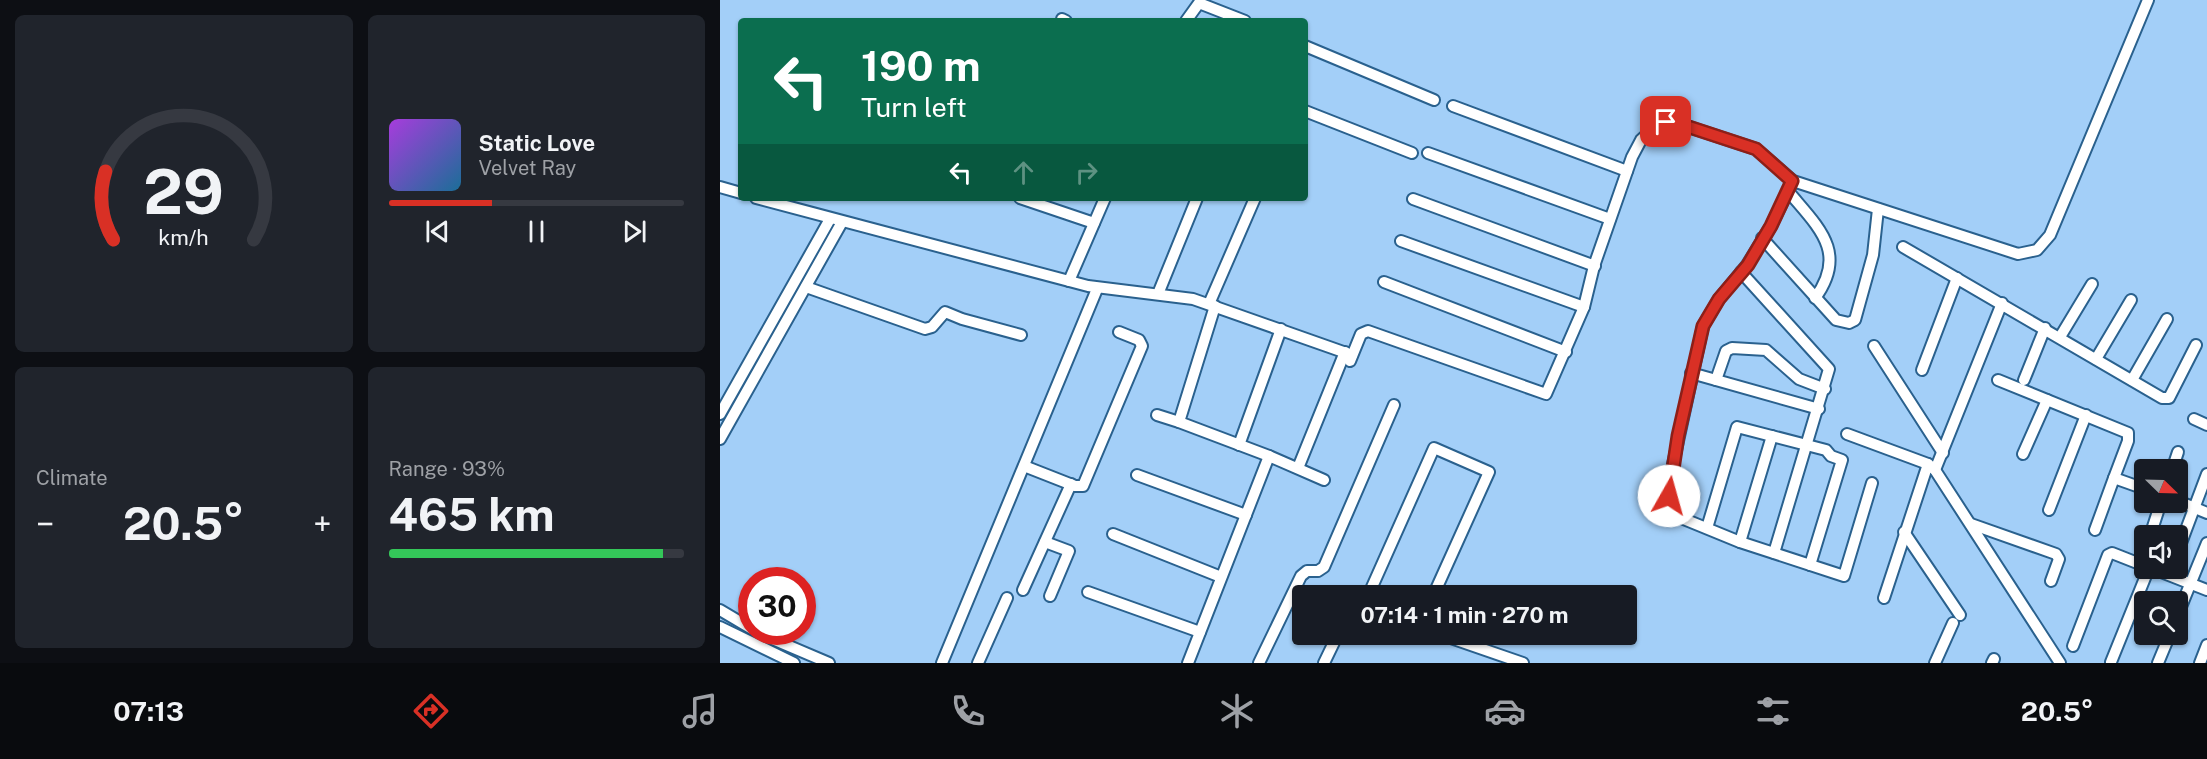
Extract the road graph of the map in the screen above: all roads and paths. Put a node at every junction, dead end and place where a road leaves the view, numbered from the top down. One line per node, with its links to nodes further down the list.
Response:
1 (2148, 0): 20 (street)
2 (1188, 18): 3 (street)
3 (1237, 18)
4 (1308, 47): 5 (street)
5 (1434, 100)
6 (1453, 106): 10 (street)
7 (1308, 112): 8 (street)
8 (1412, 153)
9 (1428, 153): 22 (street)
10 (1627, 171): 11 (street); 22 (street)
11 (1790, 186): 20 (street); 25 (street); 37 (street)
12 (720, 187): 13 (street)
13 (738, 192)
14 (1413, 199): 28 (street)
15 (767, 201): 21 (street)
16 (1029, 201): 24 (street)
17 (1104, 201): 24 (street)
18 (1196, 201): 36 (street)
19 (1254, 201): 40 (street)
20 (1878, 209): 37 (street)
21 (830, 219): 23 (street); 63 (street)
22 (1610, 219): 28 (street)
23 (842, 222): 31 (street); 34 (street)
24 (1094, 223): 31 (street)
25 (1762, 238): 29 (street); 37 (street)
26 (1401, 241): 41 (street)
27 (1903, 247): 30 (street)
28 (1594, 266): 41 (street)
29 (1741, 272): 54 (street); 59 (street)
30 (1957, 278): 39 (street); 53 (street)
31 (1069, 281): 35 (street)
32 (1384, 282): 50 (street)
33 (2092, 284): 47 (street)
34 (806, 287): 46 (street); 71 (street)
35 (1097, 289): 36 (street); 79 (street)
36 (1158, 294): 40 (street)
37 (1815, 298)
38 (2131, 300): 52 (street)
39 (2002, 303): 43 (street); 75 (street)
40 (1212, 305): 44 (street); 67 (street)
41 (1584, 307): 50 (street)
42 (2167, 319): 58 (street)
43 (2045, 328): 47 (street); 57 (street)
44 (1281, 329): 51 (street); 72 (street)
45 (1119, 332): 87 (street)
46 (1021, 335)
47 (2060, 338): 52 (street)
48 (2196, 345): 58 (street)
49 (1874, 346): 75 (street)
50 (1566, 352): 51 (street)
51 (1349, 356): 81 (street)
52 (2096, 359): 58 (street)
53 (1922, 370)
54 (1691, 373): 55 (street); 96 (street)
55 (1716, 380): 59 (street); 62 (street)
56 (1998, 380): 60 (street)
57 (2024, 380)
58 (2132, 380)
59 (1824, 389): 62 (street)
60 (2047, 400): 65 (street); 76 (street)
61 (1394, 405): 136 (street)
62 (1819, 409): 73 (street)
63 (720, 414)
64 (1157, 415): 67 (street)
65 (2086, 415): 84 (street); 91 (street)
66 (2194, 419): 68 (street)
67 (1179, 422): 72 (street)
68 (2207, 425)
69 (1847, 434): 80 (street)
70 (1772, 436): 73 (street); 96 (street); 101 (street)
71 (720, 439)
72 (1239, 445): 77 (street)
73 (1808, 445): 103 (street); 105 (street)
74 (2178, 452): 78 (street)
75 (1942, 453): 80 (street)
76 (2024, 454)
77 (1269, 456): 81 (street); 93 (street)
78 (2176, 459)
79 (1024, 466): 87 (street); 133 (street)
80 (1932, 467): 94 (street); 98 (street)
81 (1298, 468): 85 (street)
82 (2207, 474): 90 (street)
83 (1137, 475): 93 (street)
84 (2115, 478): 88 (street); 97 (street)
85 (1324, 480)
86 (1872, 483): 105 (street)
87 (1071, 484): 100 (street)
88 (2134, 485)
89 (2188, 505): 90 (street)
90 (2194, 508): 92 (street); 95 (street)
91 (2049, 510)
92 (2207, 513)
93 (1246, 515): 106 (street)
94 (1971, 524): 109 (street); 140 (street)
95 (2188, 525)
96 (1707, 528): 101 (street)
97 (2095, 530)
98 (1904, 532): 119 (street); 139 (street)
99 (1113, 534): 106 (street)
100 (1045, 542): 113 (street); 117 (street)
101 (1740, 542): 103 (street)
102 (2207, 543): 110 (street)
103 (1774, 553): 105 (street)
104 (2134, 562): 129 (street)
105 (1810, 565)
106 (1221, 577): 123 (street)
107 (2144, 579): 130 (street)
108 (2182, 579): 110 (street)
109 (2051, 581)
110 (2190, 584): 114 (street); 115 (street)
111 (1373, 585): 112 (street)
112 (1438, 585)
113 (1023, 590)
114 (2207, 590)
115 (2187, 591)
116 (1088, 592): 123 (street)
117 (1050, 596)
118 (1007, 598): 134 (street)
119 (1884, 598)
120 (720, 610): 121 (street)
121 (738, 621)
122 (720, 627): 131 (street)
123 (1200, 632): 135 (street)
124 (787, 645): 132 (street)
125 (1333, 645): 137 (street)
126 (1471, 645): 138 (street)
127 (2165, 645): 141 (street)
128 (2207, 645): 142 (street)
129 (2073, 646)
130 (2111, 662)
131 (794, 663)
132 (829, 663)
133 (942, 663)
134 (979, 663)
135 (1188, 663)
136 (1259, 663)
137 (1324, 663)
138 (1523, 663)
139 (1935, 663)
140 (2060, 663)
141 (2158, 663)
142 (2200, 663)

